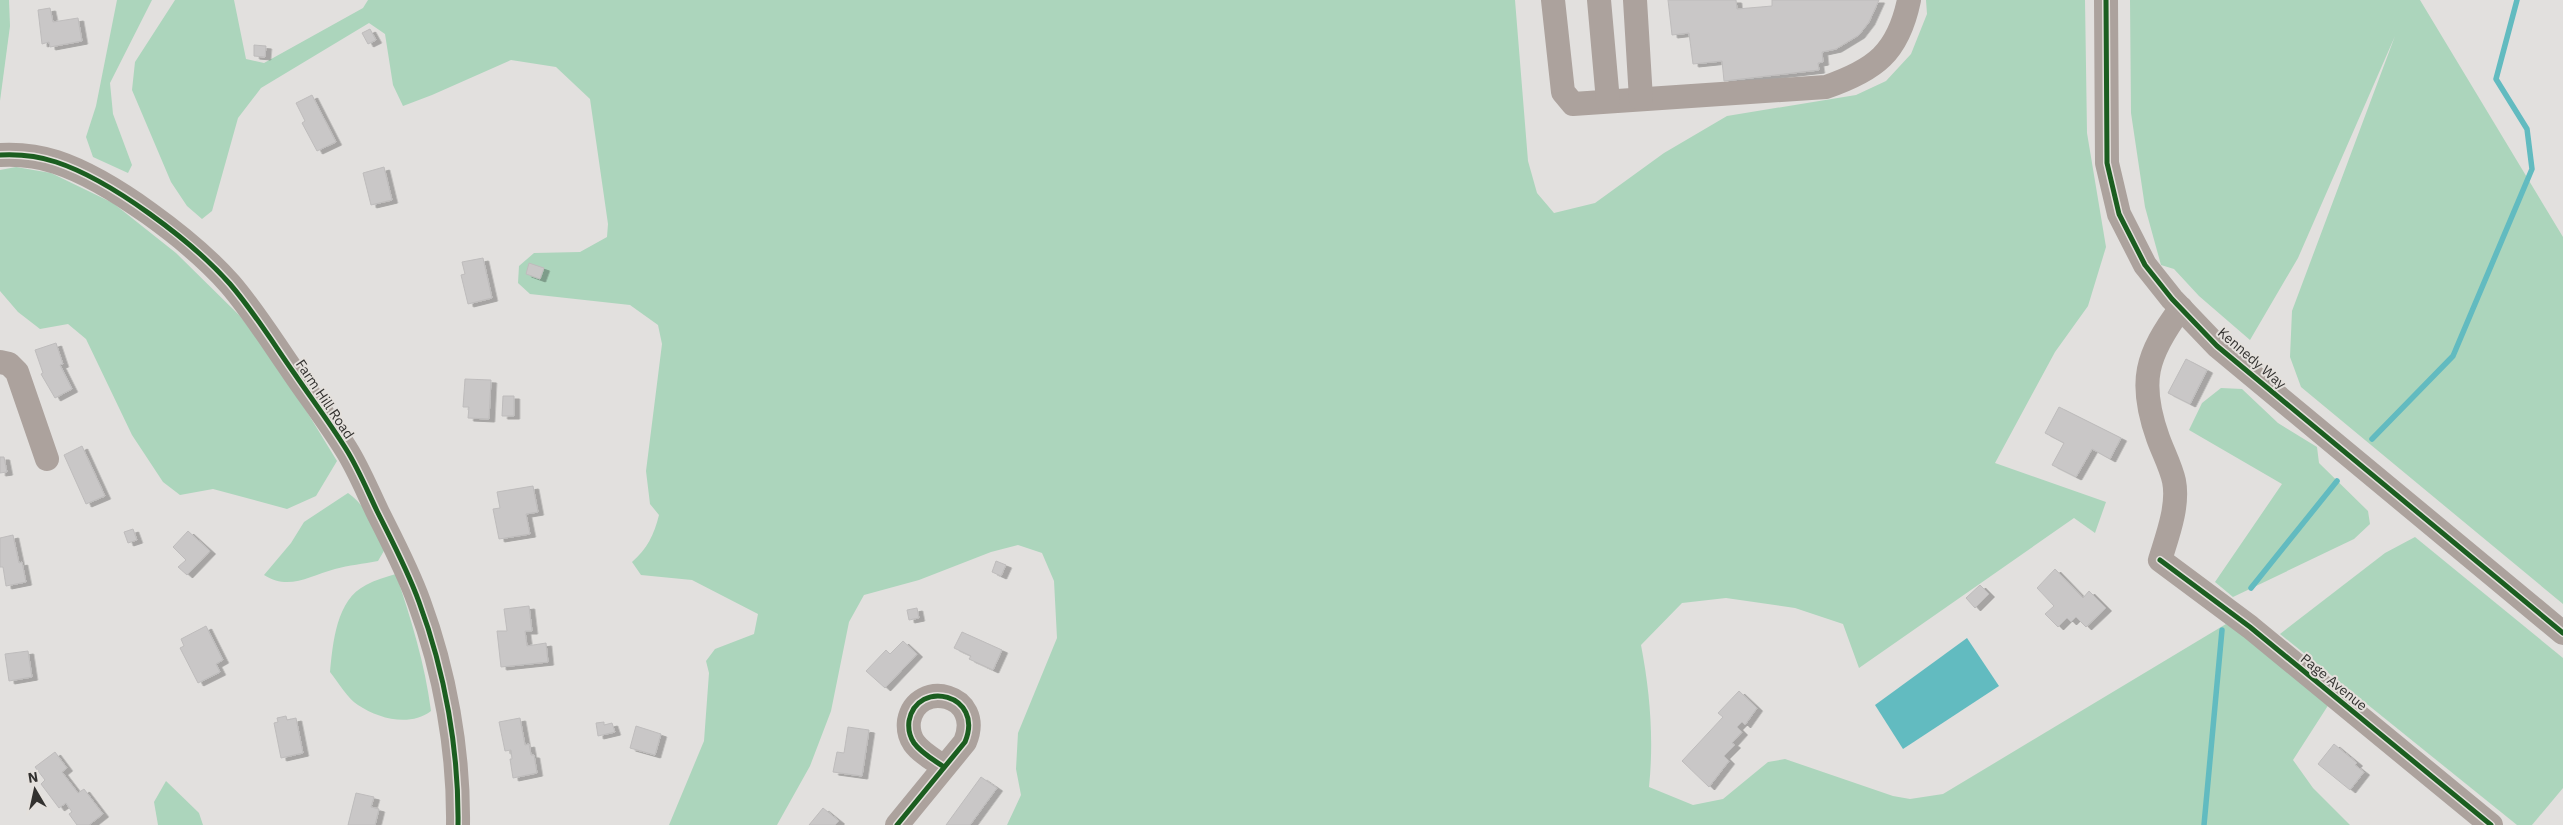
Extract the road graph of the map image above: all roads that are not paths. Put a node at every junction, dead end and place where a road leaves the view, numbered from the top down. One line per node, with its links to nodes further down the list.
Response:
1 (1553, 0): 7 (street)
2 (1599, 0): 7 (street)
3 (1635, 0): 6 (street)
4 (1909, 0): 6 (street)
5 (2106, 0): 9 (street, Kennedy Way)
6 (1641, 99): 7 (street)
7 (1608, 101)
8 (0, 154): 14 (street, Farm Hill Road)
9 (2181, 308): 12 (street, Kennedy Way); 16 (street, Page Avenue)
10 (0, 362): 11 (street)
11 (47, 459)
12 (2563, 633)
13 (944, 767): 15 (street)
14 (458, 825)
15 (897, 825)
16 (2491, 825)

